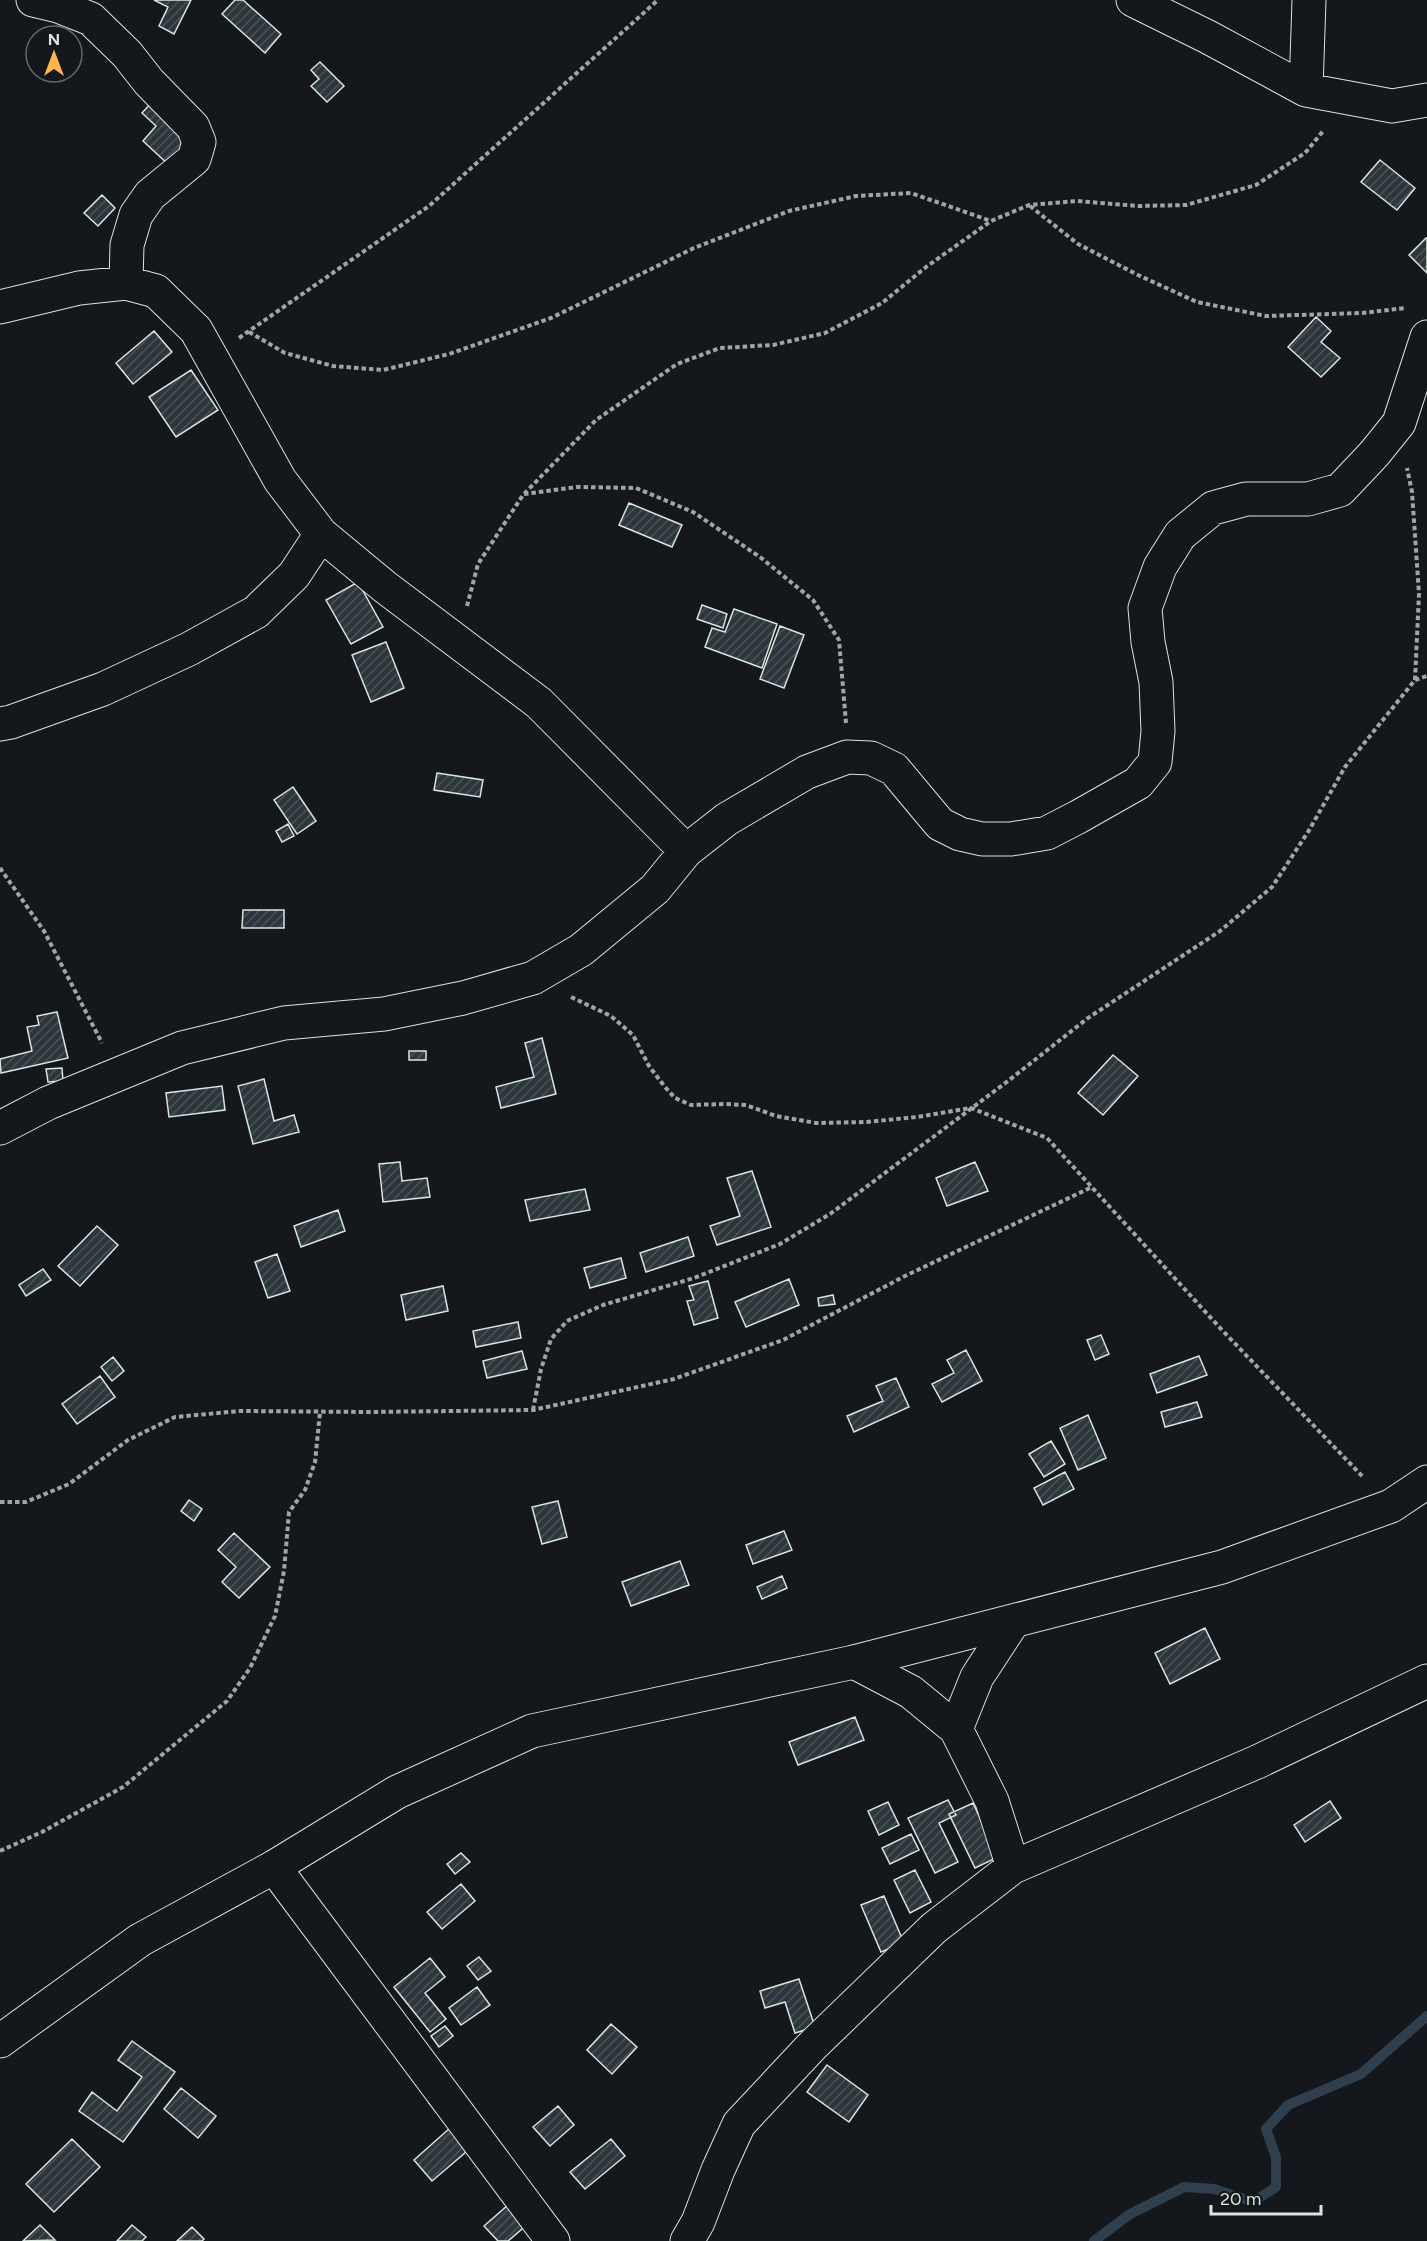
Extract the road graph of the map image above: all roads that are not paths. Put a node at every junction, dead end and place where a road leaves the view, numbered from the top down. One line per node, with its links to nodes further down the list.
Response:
1 (33, 0): 6 (street)
2 (1132, 0): 4 (street)
3 (1310, 0): 4 (street)
4 (1306, 90): 5 (street)
5 (1427, 100)
6 (126, 283): 7 (street); 9 (street)
7 (0, 307)
8 (1427, 337): 11 (street)
9 (321, 534): 10 (street); 11 (street)
10 (0, 723)
11 (686, 851): 12 (street)
12 (0, 1128)
13 (1427, 1482): 14 (street)
14 (1013, 1622): 15 (street); 17 (street)
15 (854, 1662): 17 (street); 18 (street)
16 (1427, 1682): 19 (street)
17 (956, 1729): 19 (street)
18 (274, 1867): 20 (street); 21 (street)
19 (1013, 1867): 22 (street)
20 (0, 2041)
21 (553, 2241)
22 (687, 2241)

